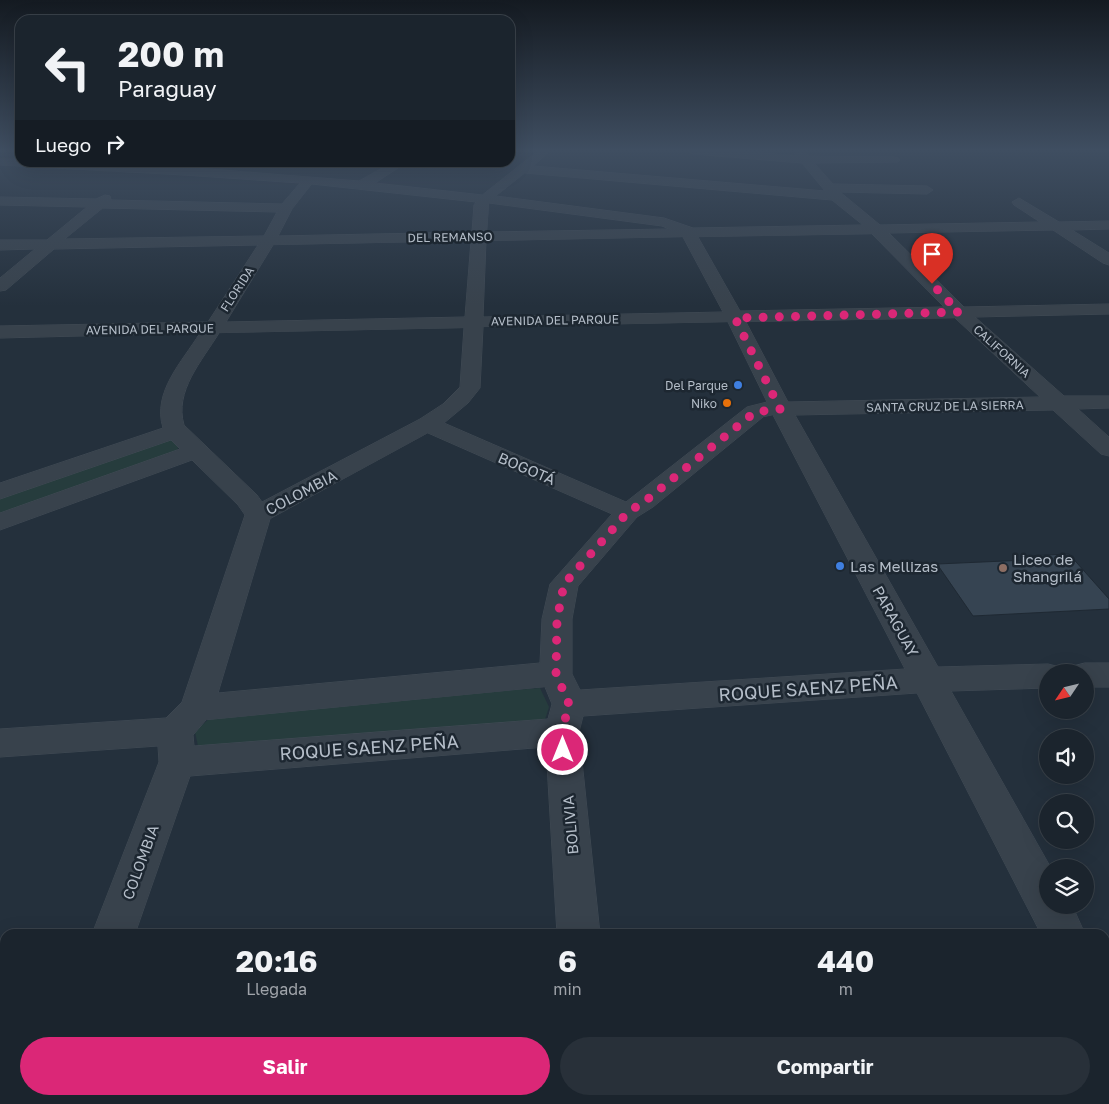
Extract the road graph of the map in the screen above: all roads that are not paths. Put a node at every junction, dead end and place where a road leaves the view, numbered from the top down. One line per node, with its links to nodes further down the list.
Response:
1 (1019, 202): 10 (street)
2 (50, 203): 7 (street)
3 (291, 203): 8 (street, FLORIDA)
4 (483, 203): 13 (street, COLOMBIA)
5 (520, 203): 12 (street)
6 (845, 203): 11 (street, CALIFORNIA)
7 (99, 204): 8 (street); 15 (street)
8 (286, 208): 14 (street, FLORIDA)
9 (1109, 225): 10 (street, DEL REMANSO)
10 (1056, 226): 11 (street, DEL REMANSO); 17 (street)
11 (876, 229): 12 (street, DEL REMANSO); 20 (street, CALIFORNIA)
12 (690, 233): 13 (street, DEL REMANSO); 21 (street, PARAGUAY)
13 (480, 236): 14 (street, DEL REMANSO); 22 (street, COLOMBIA)
14 (268, 240): 15 (street, DEL REMANSO); 23 (street, FLORIDA)
15 (50, 244): 16 (street, DEL REMANSO); 18 (street)
16 (0, 245)
17 (1109, 260)
18 (0, 286)
19 (1109, 309): 20 (street, AVENIDA DEL PARQUE)
20 (959, 312): 21 (street, AVENIDA DEL PARQUE); 26 (street, CALIFORNIA)
21 (735, 318): 22 (street, AVENIDA DEL PARQUE); 27 (street, PARAGUAY)
22 (474, 322): 23 (street, AVENIDA DEL PARQUE); 28 (street, COLOMBIA)
23 (211, 328): 24 (street, AVENIDA DEL PARQUE); 29 (street, FLORIDA)
24 (0, 332)
25 (1109, 402): 26 (street, SANTA CRUZ DE LA SIERRA)
26 (1060, 403): 27 (street, SANTA CRUZ DE LA SIERRA); 30 (street, CALIFORNIA)
27 (780, 409): 33 (street, BOLIVIA); 40 (street, PARAGUAY)
28 (426, 424): 33 (street, BOGOTÁ); 34 (street, COLOMBIA)
29 (175, 431): 31 (street); 32 (street)
30 (1109, 449)
31 (196, 450): 34 (street); 35 (street)
32 (0, 491)
33 (628, 512): 36 (street, BOLIVIA)
34 (258, 515): 42 (street, COLOMBIA)
35 (0, 522)
36 (556, 674): 41 (street, BOLIVIA); 42 (street, ROQUE SAENZ PEÑA)
37 (1109, 675): 39 (street)
38 (1039, 676): 40 (street, ROQUE SAENZ PEÑA)
39 (1094, 676)
40 (928, 680): 41 (street, ROQUE SAENZ PEÑA); 44 (street, PARAGUAY)
41 (565, 718): 42 (street, ROQUE SAENZ PEÑA); 47 (street, BOLIVIA)
42 (183, 734): 43 (street, ROQUE SAENZ PEÑA); 46 (street, COLOMBIA)
43 (0, 742)
44 (1039, 887)
45 (1053, 914): 48 (street, PARAGUAY)
46 (115, 929)
47 (579, 929)
48 (1061, 929)

